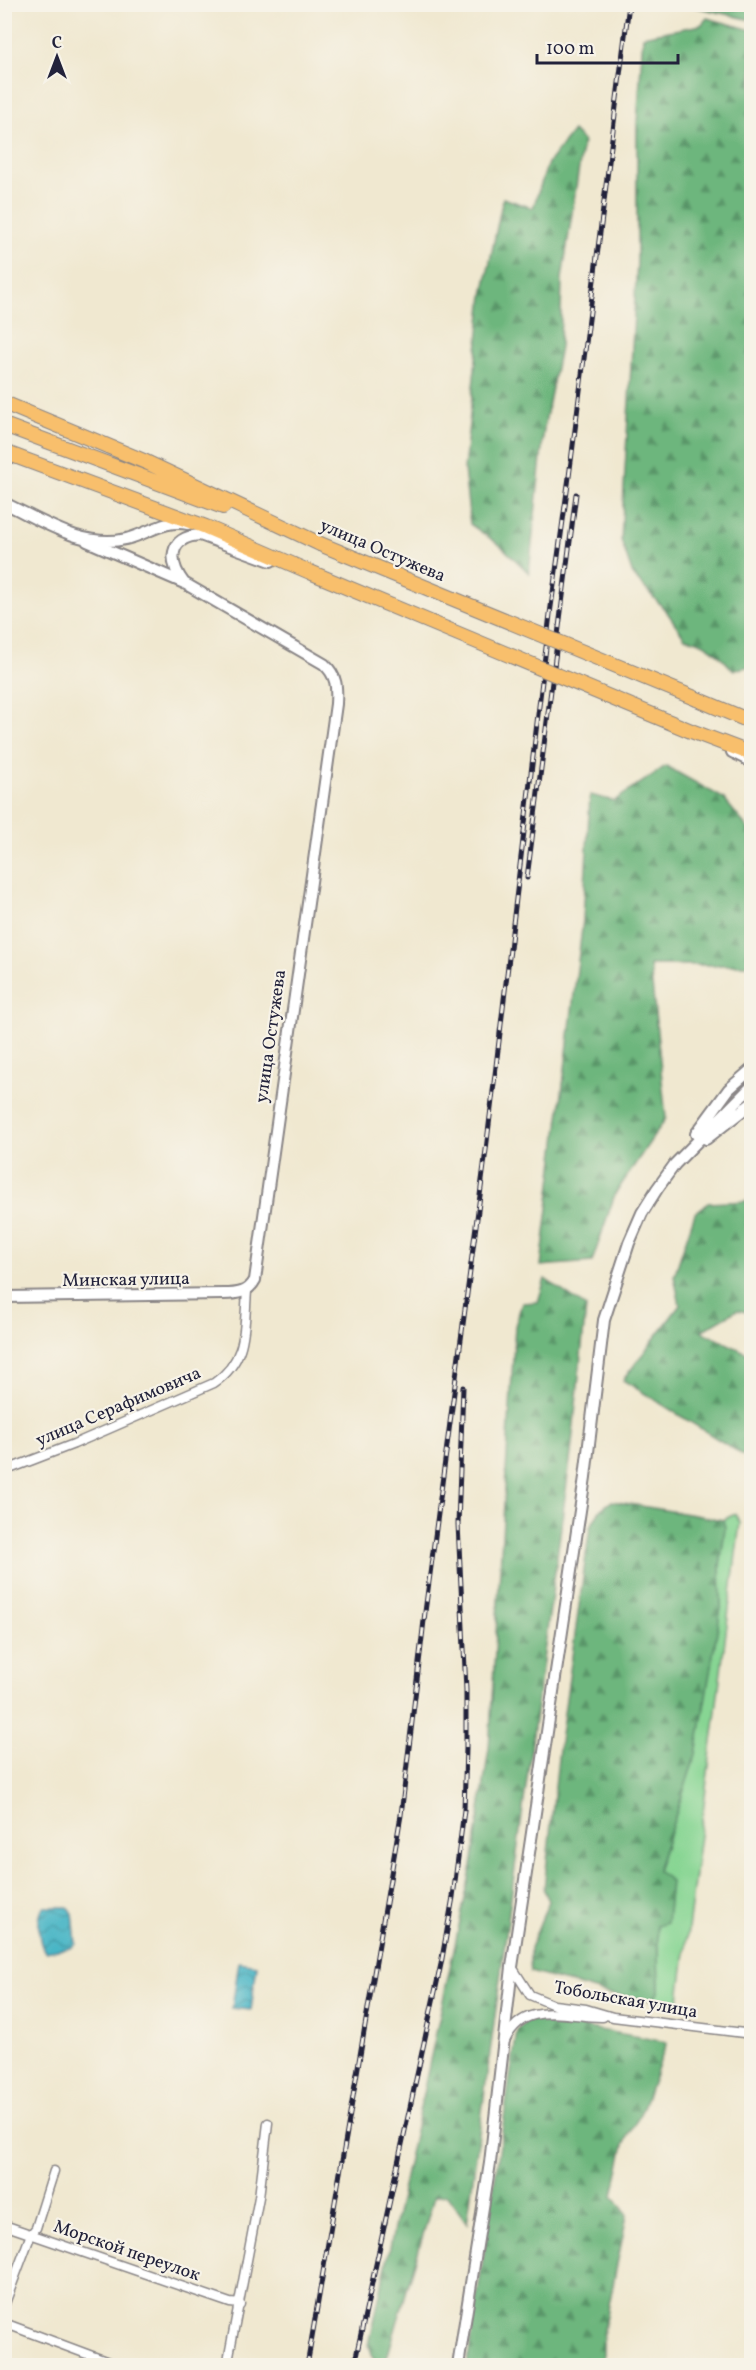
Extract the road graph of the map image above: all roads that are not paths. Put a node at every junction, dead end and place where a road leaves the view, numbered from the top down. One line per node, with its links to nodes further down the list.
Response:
1 (4, 403): 7 (main road, улица Остужева)
2 (4, 425): 7 (main road)
3 (4, 452): 5 (main road)
4 (4, 503): 6 (street)
5 (206, 527): 6 (street); 8 (main road)
6 (87, 541): 9 (street, улица Остужева)
7 (320, 544): 10 (main road, улица Остужева, bridge)
8 (310, 572): 9 (street); 13 (main road, bridge)
9 (184, 583): 20 (street, улица Остужева)
10 (697, 699): 11 (street); 12 (main road, улица Остужева)
11 (752, 716)
12 (752, 722)
13 (691, 731): 14 (main road); 15 (street)
14 (752, 754)
15 (752, 762)
16 (752, 1069): 19 (street)
17 (752, 1086): 19 (street)
18 (752, 1103): 19 (street)
19 (675, 1164): 23 (street)
20 (247, 1291): 21 (street, Минская улица); 22 (street, улица Серафимовича)
21 (4, 1297)
22 (4, 1472)
23 (512, 1967): 24 (street, Тобольская улица); 26 (street)
24 (613, 2017): 25 (street, Тобольская улица); 26 (street)
25 (752, 2034)
26 (503, 2047): 36 (street)
27 (268, 2123): 31 (street)
28 (54, 2171): 30 (street)
29 (4, 2225): 30 (street, Морской переулок)
30 (31, 2234): 31 (street, Морской переулок); 32 (street)
31 (240, 2304): 35 (street)
32 (4, 2306)
33 (4, 2323): 34 (street)
34 (119, 2366)
35 (227, 2366)
36 (458, 2366)

